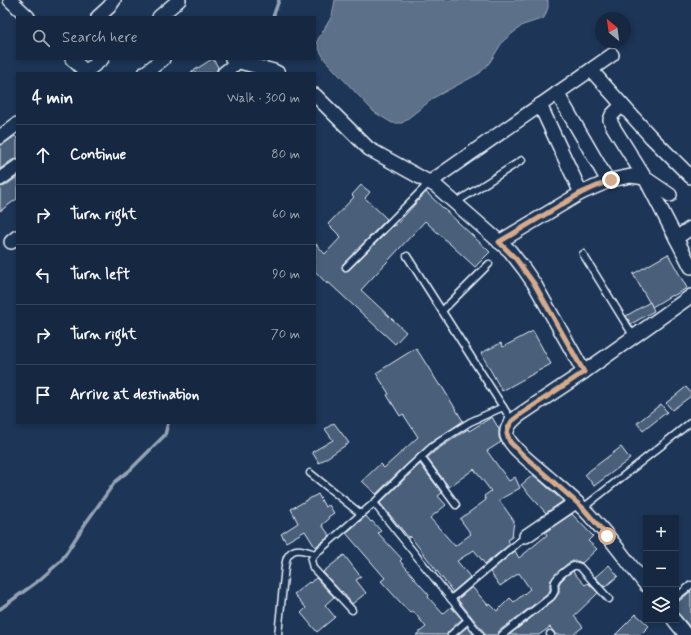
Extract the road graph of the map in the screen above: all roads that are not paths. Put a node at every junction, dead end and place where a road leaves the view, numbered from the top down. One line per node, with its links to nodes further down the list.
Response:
1 (114, 0): 5 (street)
2 (179, 0): 6 (street)
3 (14, 1): 4 (street)
4 (27, 16)
5 (99, 16)
6 (159, 16)
7 (612, 55): 12 (street)
8 (73, 60): 13 (street)
9 (101, 60): 13 (street)
10 (162, 60): 14 (street)
11 (238, 61): 15 (street); 16 (street)
12 (591, 70): 17 (street); 20 (street)
13 (85, 72)
14 (146, 72)
15 (225, 72)
16 (276, 72)
17 (557, 93): 19 (street); 28 (street)
18 (316, 96): 29 (street)
19 (540, 105): 29 (street); 30 (street)
20 (622, 105): 25 (street); 26 (street)
21 (16, 125): 22 (street)
22 (0, 137)
23 (522, 160): 32 (lane)
24 (16, 168): 27 (street)
25 (691, 177)
26 (645, 178): 28 (street); 31 (street); 34 (street)
27 (0, 179)
28 (608, 181): 30 (street)
29 (430, 182): 32 (street); 39 (lane)
30 (581, 193): 35 (street)
31 (670, 195)
32 (455, 203): 35 (street)
33 (691, 228): 34 (street)
34 (676, 238): 40 (street)
35 (499, 242): 44 (street)
36 (583, 254): 43 (lane)
37 (407, 256): 42 (lane)
38 (488, 264): 42 (lane)
39 (346, 267)
40 (691, 267)
41 (691, 296): 43 (street)
42 (442, 311): 45 (lane)
43 (634, 337): 44 (street)
44 (584, 372): 46 (street)
45 (503, 407): 46 (lane); 48 (lane)
46 (512, 421): 52 (street)
47 (691, 422): 52 (lane)
48 (421, 458): 50 (lane); 51 (lane)
49 (310, 473): 53 (lane)
50 (374, 503): 53 (lane); 59 (lane)
51 (456, 505)
52 (579, 505): 54 (street); 56 (street)
53 (361, 514): 55 (lane)
54 (526, 536): 59 (lane)
55 (316, 554): 61 (lane); 65 (lane)
56 (643, 581)
57 (691, 585): 58 (lane)
58 (679, 595)
59 (451, 599): 62 (lane)
60 (609, 599): 68 (lane)
61 (352, 610)
62 (468, 620): 66 (lane); 67 (lane)
63 (677, 623): 64 (street)
64 (686, 632)
65 (278, 635)
66 (451, 635)
67 (480, 635)
68 (502, 635)

